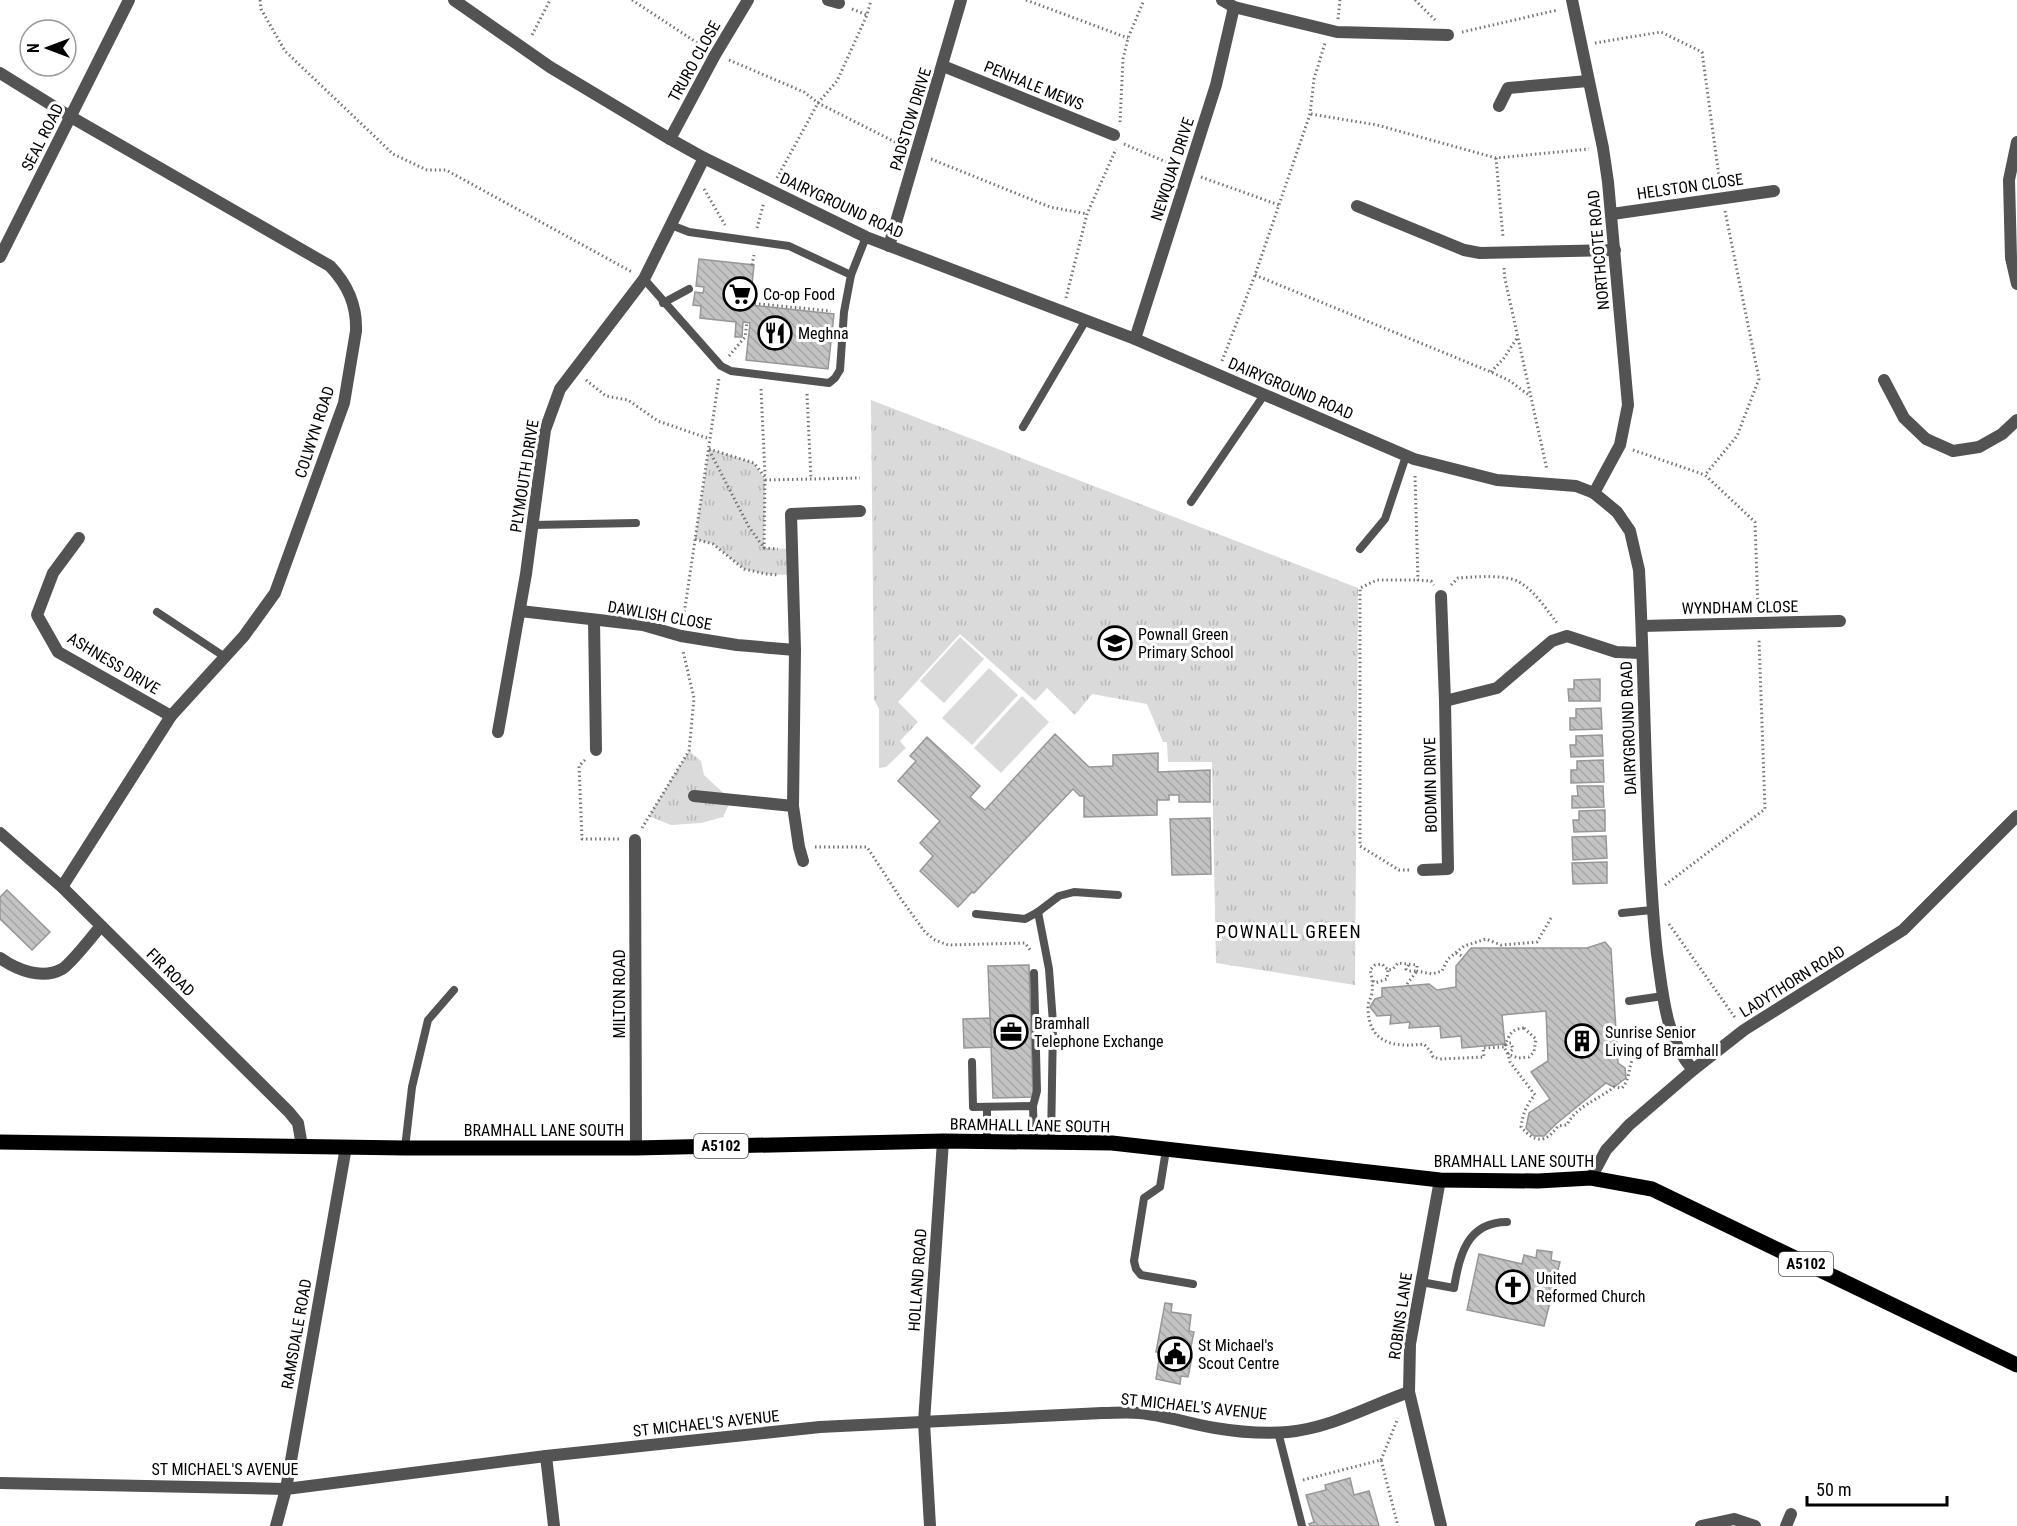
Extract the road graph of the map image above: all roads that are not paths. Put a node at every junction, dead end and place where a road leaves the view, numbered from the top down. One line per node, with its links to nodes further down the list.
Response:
1 (129, 0): 13 (street, SEAL ROAD)
2 (454, 0): 15 (street, DAIRYGROUND ROAD)
3 (748, 0): 15 (street, TRURO CLOSE)
4 (961, 0): 9 (street, PADSTOW DRIVE)
5 (1222, 0): 7 (street)
6 (1573, 3): 11 (street, NORTHCOTE ROAD)
7 (1234, 7): 8 (street); 32 (street, NEWQUAY DRIVE)
8 (1448, 35)
9 (943, 66): 14 (street, PENHALE MEWS); 23 (street, PADSTOW DRIVE)
10 (0, 73): 13 (street, COLWYN ROAD)
11 (1588, 81): 12 (street); 20 (street, NORTHCOTE ROAD)
12 (1499, 106)
13 (71, 117): 25 (street, SEAL ROAD); 53 (street, COLWYN ROAD)
14 (1116, 138)
15 (670, 139): 17 (street, DAIRYGROUND ROAD)
16 (2017, 142): 28 (street)
17 (704, 158): 21 (street, PLYMOUTH DRIVE); 22 (street, DAIRYGROUND ROAD)
18 (1774, 191): 20 (street, HELSTON CLOSE)
19 (1357, 206): 24 (street)
20 (1612, 214): 24 (street, NORTHCOTE ROAD)
21 (671, 225): 26 (lane); 27 (street, PLYMOUTH DRIVE)
22 (866, 237): 23 (street, DAIRYGROUND ROAD); 26 (lane)
23 (889, 246): 31 (street, DAIRYGROUND ROAD)
24 (1615, 250): 38 (street, NORTHCOTE ROAD)
25 (0, 257)
26 (851, 275): 30 (lane)
27 (644, 279): 30 (lane); 42 (street, PLYMOUTH DRIVE)
28 (2017, 284)
29 (689, 289): 30 (lane)
30 (663, 303)
31 (1086, 320): 32 (street, DAIRYGROUND ROAD); 36 (lane)
32 (1135, 339): 34 (street, DAIRYGROUND ROAD)
33 (1884, 380): 35 (street)
34 (1264, 395): 37 (street, DAIRYGROUND ROAD); 39 (lane)
35 (2017, 420)
36 (1023, 427)
37 (1410, 458): 38 (street, DAIRYGROUND ROAD); 44 (lane)
38 (1594, 493): 50 (street, DAIRYGROUND ROAD)
39 (1191, 502)
40 (860, 512): 51 (street)
41 (636, 523): 42 (lane)
42 (532, 525): 46 (street, PLYMOUTH DRIVE)
43 (79, 538): 55 (street, ASHNESS DRIVE)
44 (1360, 549)
45 (1440, 596): 54 (street, BODMIN DRIVE)
46 (520, 611): 48 (street, DAWLISH CLOSE); 56 (street, PLYMOUTH DRIVE)
47 (157, 612): 53 (lane)
48 (594, 620): 51 (street, DAWLISH CLOSE); 57 (street)
49 (1840, 621): 50 (street, WYNDHAM CLOSE)
50 (1642, 626): 52 (street, DAIRYGROUND ROAD)
51 (795, 650): 59 (street)
52 (1641, 653): 54 (street); 67 (street, DAIRYGROUND ROAD)
53 (225, 657): 55 (street, COLWYN ROAD)
54 (1445, 700): 64 (street, BODMIN DRIVE)
55 (171, 716): 65 (street, COLWYN ROAD)
56 (498, 732)
57 (596, 750)
58 (694, 796): 59 (street)
59 (793, 806): 63 (street)
60 (2017, 816): 78 (street, LADYTHORN ROAD)
61 (0, 833): 65 (street, FIR ROAD)
62 (635, 840): 89 (street, MILTON ROAD)
63 (803, 861)
64 (1423, 870)
65 (62, 887): 71 (street, FIR ROAD)
66 (1118, 895): 68 (lane)
67 (1652, 910): 69 (lane); 75 (street, DAIRYGROUND ROAD)
68 (1038, 912): 70 (lane); 85 (lane)
69 (1622, 913)
70 (976, 914)
71 (101, 926): 72 (street); 86 (street, FIR ROAD)
72 (0, 958)
73 (1034, 973): 79 (lane)
74 (454, 990): 88 (lane)
75 (1663, 996): 76 (lane); 78 (street, DAIRYGROUND ROAD)
76 (1629, 1001)
77 (972, 1062): 80 (lane)
78 (1693, 1070): 91 (street, LADYTHORN ROAD)
79 (1033, 1106): 80 (lane); 84 (lane)
80 (987, 1107): 83 (lane)
81 (943, 1141): 83 (main road, BRAMHALL LANE SOUTH / A5102); 89 (main road, BRAMHALL LANE SOUTH / A5102); 98 (street, HOLLAND ROAD)
82 (0, 1142): 86 (main road, BRAMHALL LANE SOUTH / A5102)
83 (987, 1142): 84 (main road, BRAMHALL LANE SOUTH / A5102)
84 (1034, 1142): 85 (main road, BRAMHALL LANE SOUTH / A5102)
85 (1051, 1143): 90 (main road, BRAMHALL LANE SOUTH / A5102)
86 (302, 1146): 87 (main road, BRAMHALL LANE SOUTH / A5102)
87 (346, 1147): 88 (main road, BRAMHALL LANE SOUTH / A5102); 102 (street, RAMSDALE ROAD)
88 (405, 1148): 89 (main road, BRAMHALL LANE SOUTH / A5102)
89 (636, 1148)
90 (1166, 1150): 92 (main road, BRAMHALL LANE SOUTH / A5102); 95 (lane)
91 (1591, 1178): 92 (main road, BRAMHALL LANE SOUTH / A5102); 96 (main road, BRAMHALL LANE SOUTH / A5102)
92 (1440, 1180): 94 (street, ROBINS LANE)
93 (1507, 1222): 94 (lane)
94 (1421, 1282): 97 (street, ROBINS LANE)
95 (1193, 1284)
96 (2017, 1365)
97 (1409, 1392): 99 (street, ST MICHAEL'S AVENUE); 107 (street, ROBINS LANE)
98 (924, 1422): 99 (street, ST MICHAEL'S AVENUE); 100 (street, ST MICHAEL'S AVENUE); 105 (street, HOLLAND ROAD)
99 (1278, 1432): 106 (lane)
100 (546, 1456): 102 (street, ST MICHAEL'S AVENUE); 104 (street)
101 (0, 1483): 102 (street, ST MICHAEL'S AVENUE)
102 (286, 1489): 103 (street, RAMSDALE ROAD)
103 (276, 1526)
104 (554, 1526)
105 (930, 1526)
106 (1302, 1526)
107 (1441, 1526)
108 (1701, 1526): 109 (street)
109 (1755, 1526)

